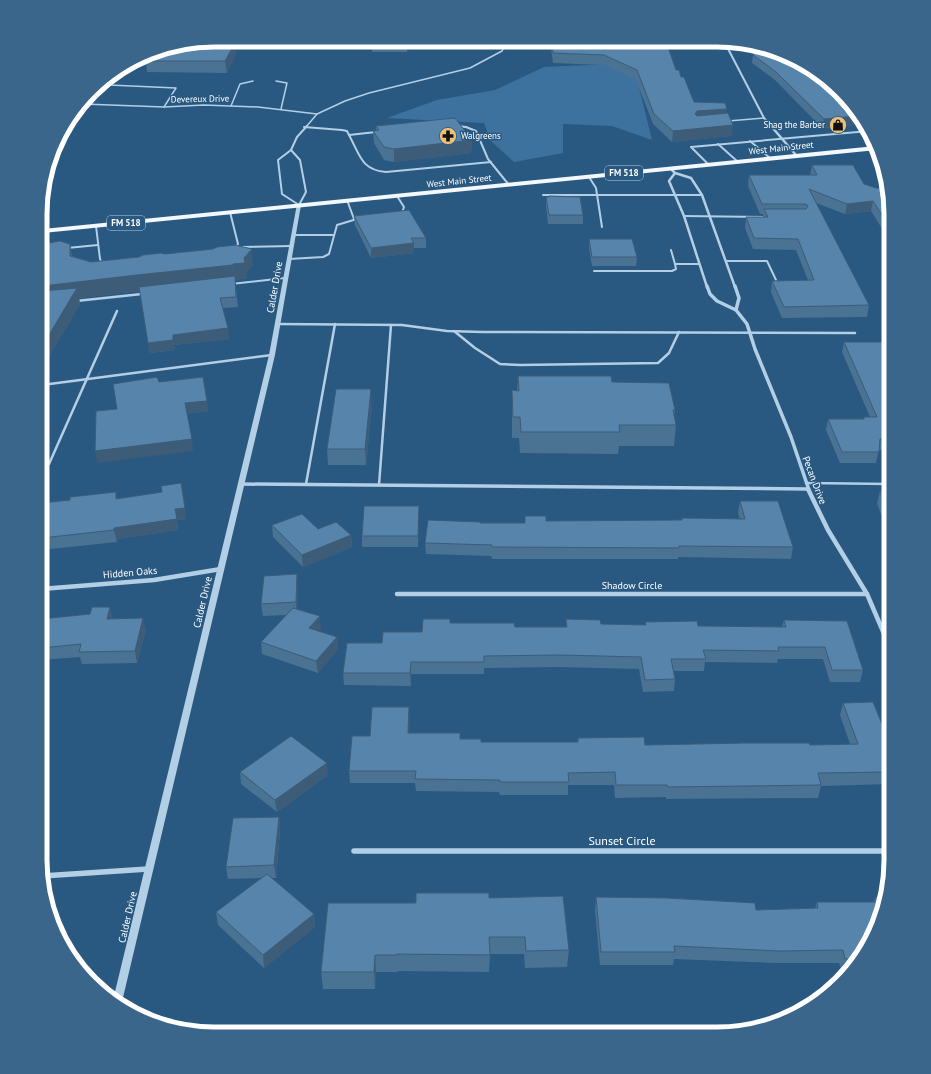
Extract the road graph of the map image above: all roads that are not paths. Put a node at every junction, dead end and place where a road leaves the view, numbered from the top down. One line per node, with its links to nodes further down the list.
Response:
1 (504, 47): 10 (lane)
2 (727, 47): 11 (street)
3 (253, 81): 7 (lane)
4 (276, 81): 9 (lane)
5 (109, 85): 8 (lane)
6 (90, 103): 8 (lane, Devereux Drive)
7 (231, 106): 8 (lane, Devereux Drive); 9 (lane, Devereux Drive)
8 (164, 107)
9 (280, 109): 10 (lane, Devereux Drive)
10 (317, 114): 14 (lane)
11 (764, 118): 12 (lane); 18 (street)
12 (726, 122)
13 (450, 126): 26 (lane)
14 (304, 127): 17 (lane); 22 (lane)
15 (380, 132): 17 (lane)
16 (862, 132): 18 (lane)
17 (349, 135): 26 (lane)
18 (782, 138): 19 (lane); 23 (street)
19 (749, 141): 20 (lane); 24 (lane)
20 (718, 144): 25 (lane); 27 (lane)
21 (870, 148): 23 (main road, West Main Street / FM 518)
22 (291, 150): 37 (lane); 37 (lane)
23 (796, 155): 24 (main road, West Main Street / FM 518)
24 (770, 158): 25 (main road, West Main Street / FM 518)
25 (737, 161): 27 (main road, West Main Street / FM 518)
26 (491, 162): 30 (lane)
27 (708, 164): 28 (main road, West Main Street / FM 518)
28 (672, 171): 29 (main road, West Main Street / FM 518); 33 (street, Pecan Drive); 34 (street)
29 (588, 177): 30 (main road, West Main Street / FM 518); 31 (lane)
30 (509, 185): 35 (main road, West Main Street / FM 518)
31 (596, 194): 32 (lane); 33 (lane); 46 (lane)
32 (543, 195)
33 (676, 195): 34 (lane); 40 (street, Pecan Drive)
34 (702, 195): 41 (street)
35 (397, 196): 36 (main road, West Main Street / FM 518); 39 (lane)
36 (347, 200): 37 (main road, West Main Street / FM 518); 43 (lane)
37 (299, 205): 38 (main road, West Main Street / FM 518); 49 (street, Calder Drive)
38 (230, 212): 45 (main road, West Main Street / FM 518); 51 (lane)
39 (398, 215)
40 (684, 216): 41 (lane); 58 (street, Pecan Drive)
41 (711, 216): 42 (lane); 55 (street)
42 (773, 217)
43 (354, 219): 44 (lane); 48 (lane)
44 (362, 219)
45 (96, 226): 47 (main road, West Main Street / FM 518); 50 (lane)
46 (602, 227)
47 (47, 231)
48 (333, 234): 49 (lane); 54 (lane)
49 (293, 235): 51 (street, Calder Drive)
50 (98, 245): 52 (lane); 56 (lane)
51 (291, 246): 54 (street, Calder Drive)
52 (66, 248)
53 (671, 250): 57 (lane)
54 (289, 259): 60 (street, Calder Drive)
55 (726, 261): 61 (lane); 65 (street)
56 (108, 264)
57 (675, 264): 58 (lane); 59 (lane)
58 (699, 264): 65 (street, Pecan Drive)
59 (594, 271)
60 (285, 278): 62 (lane); 67 (street, Calder Drive)
61 (776, 280)
62 (225, 284)
63 (146, 293): 64 (lane)
64 (71, 302)
65 (736, 310): 72 (street, Pecan Drive)
66 (117, 311): 75 (lane)
67 (277, 324): 68 (lane); 74 (street, Calder Drive)
68 (335, 324): 69 (lane); 80 (lane)
69 (391, 325): 70 (lane); 82 (lane)
70 (454, 331): 71 (lane); 71 (lane)
71 (680, 332): 72 (lane)
72 (750, 332): 73 (lane); 78 (street, Pecan Drive)
73 (855, 334)
74 (272, 355): 75 (lane); 79 (street, Calder Drive)
75 (86, 380): 76 (lane); 77 (lane)
76 (47, 384)
77 (49, 464)
78 (806, 483): 81 (lane); 83 (street, Pecan Drive)
79 (241, 484): 80 (street); 84 (street, Calder Drive)
80 (306, 484): 82 (street)
81 (884, 484)
82 (379, 485): 83 (street)
83 (808, 489): 87 (street, Pecan Drive)
84 (220, 570): 85 (street, Hidden Oaks); 91 (street, Calder Drive)
85 (47, 589)
86 (397, 594): 87 (street, Shadow Circle)
87 (867, 594): 88 (street, Pecan Drive)
88 (884, 634)
89 (354, 851): 90 (street, Sunset Circle)
90 (884, 851)
91 (149, 869): 92 (street); 93 (street, Calder Drive)
92 (47, 876)
93 (118, 997)

